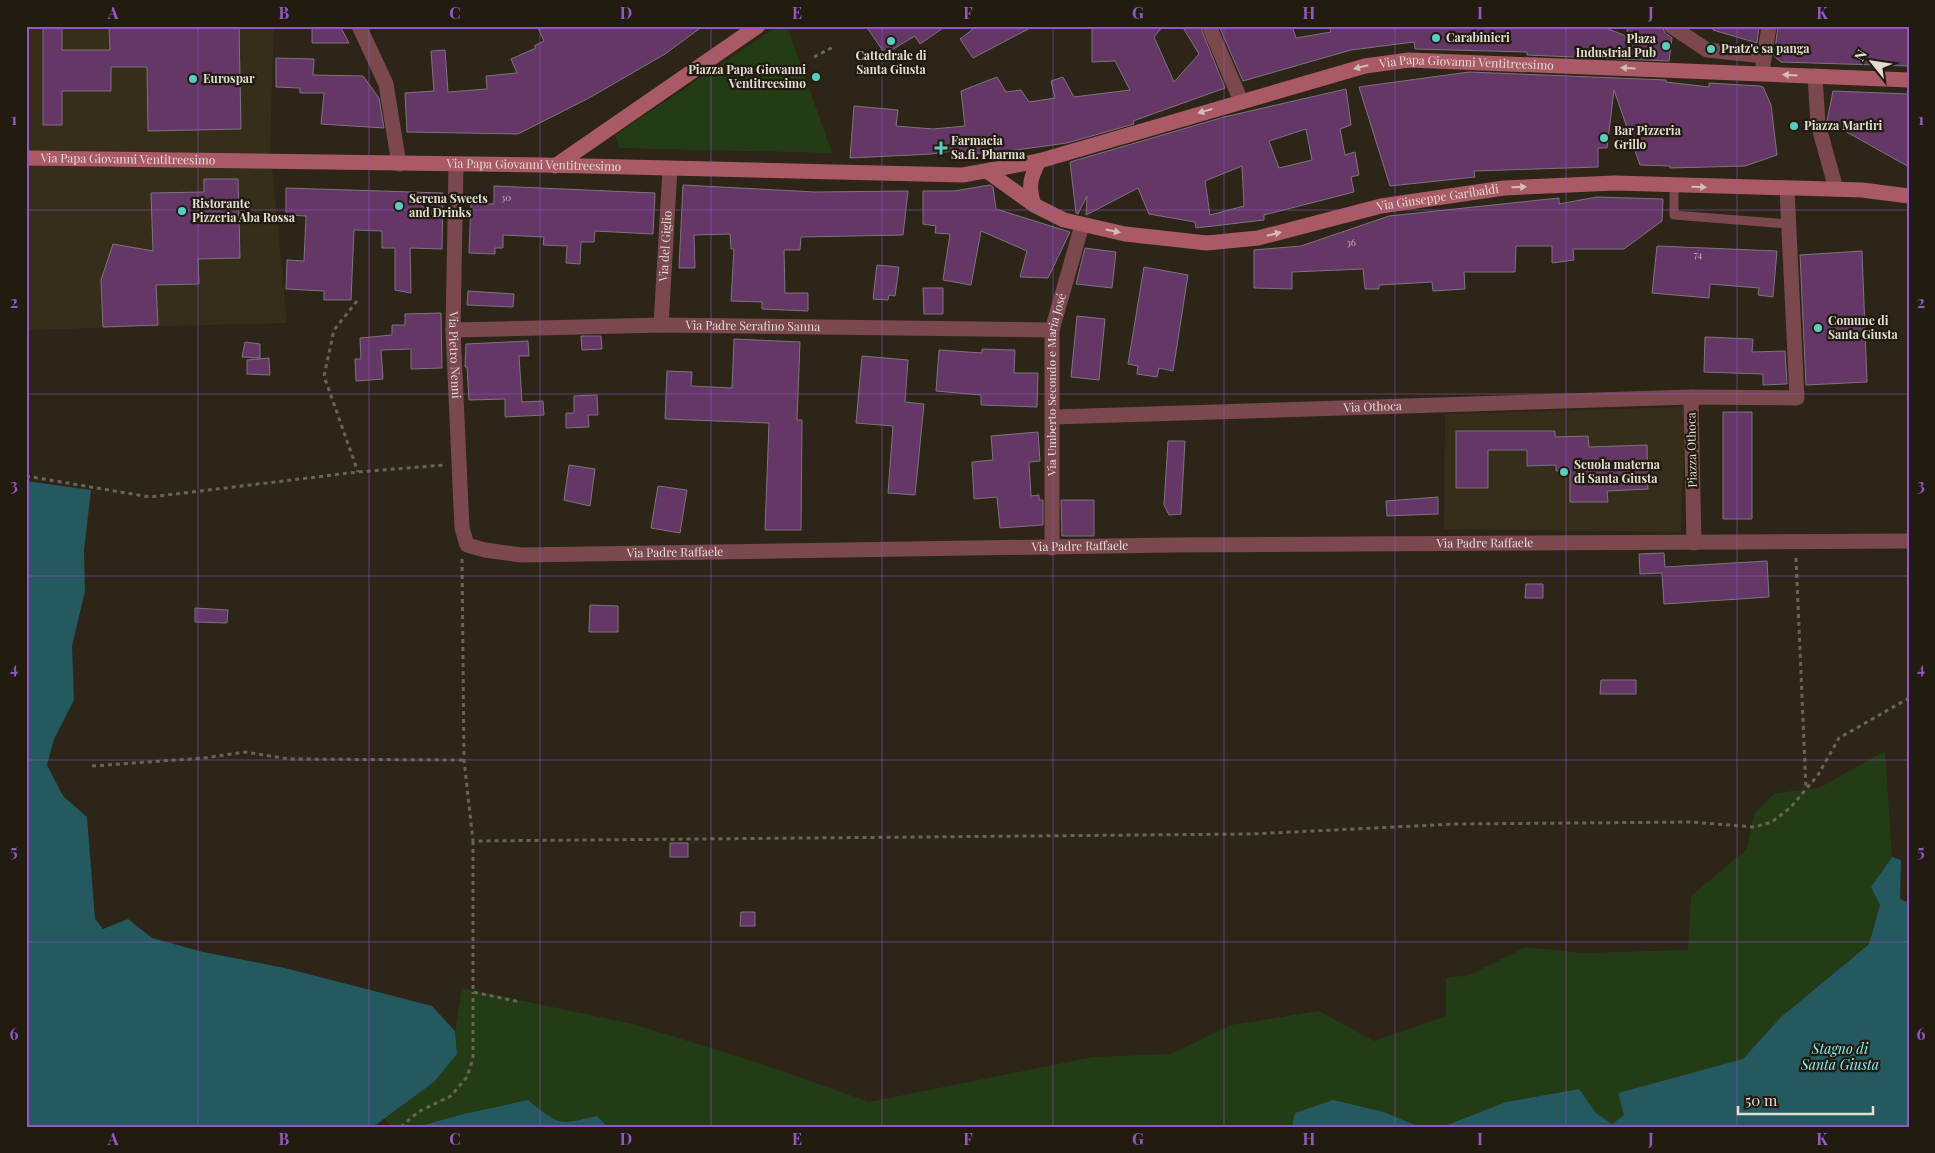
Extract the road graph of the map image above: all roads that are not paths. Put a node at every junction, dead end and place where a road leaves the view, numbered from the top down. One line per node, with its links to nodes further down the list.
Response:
1 (359, 26): 13 (street)
2 (1209, 26): 10 (street)
3 (1671, 26): 6 (street)
4 (1770, 26): 6 (street)
5 (751, 28): 15 (main road)
6 (1764, 56): 7 (street)
7 (1761, 74): 8 (main road, Via Papa Giovanni Ventitreesimo, one-way to 7); 10 (main road, Via Papa Giovanni Ventitreesimo, one-way to 10)
8 (1815, 76): 9 (main road, Via Papa Giovanni Ventitreesimo); 20 (street)
9 (1909, 80)
10 (1241, 101): 12 (main road, Via Papa Giovanni Ventitreesimo, one-way to 12)
11 (26, 158): 13 (main road, Via Papa Giovanni Ventitreesimo)
12 (1039, 161): 17 (main road, Via Papa Giovanni Ventitreesimo); 22 (main road)
13 (399, 164): 14 (main road, Via Papa Giovanni Ventitreesimo)
14 (456, 165): 15 (main road, Via Papa Giovanni Ventitreesimo); 26 (street, Via Pietro Nenni)
15 (555, 166): 16 (main road, Via Papa Giovanni Ventitreesimo)
16 (670, 169): 17 (main road, Via Papa Giovanni Ventitreesimo); 25 (street, Via del Giglio)
17 (988, 172): 22 (main road, Via Giuseppe Garibaldi)
18 (1674, 186): 19 (main road, Via Giuseppe Garibaldi, one-way to 19); 23 (lane); 24 (main road, Via Giuseppe Garibaldi, one-way to 18)
19 (1787, 189): 20 (main road, Via Giuseppe Garibaldi); 23 (street, Piazza Othoca)
20 (1836, 189): 21 (main road, Via Giuseppe Garibaldi)
21 (1909, 196)
22 (1034, 205): 24 (main road, Via Giuseppe Garibaldi)
23 (1788, 224): 28 (street, Piazza Othoca)
24 (1082, 225): 27 (street, Via Umberto Secondo e Maria José)
25 (661, 325): 26 (street, Via Padre Serafino Sanna); 27 (street, Via Padre Serafino Sanna)
26 (453, 330): 32 (street, Via Pietro Nenni)
27 (1052, 330): 29 (street, Via Umberto Secondo e Maria José)
28 (1691, 397): 29 (street, Via Othoca); 31 (street, Piazza Othoca)
29 (1053, 417): 33 (street, Via Umberto Secondo e Maria José)
30 (1909, 541): 31 (street)
31 (1694, 543): 33 (street, Via Padre Raffaele)
32 (467, 545): 33 (street, Via Padre Raffaele)
33 (1052, 548)

